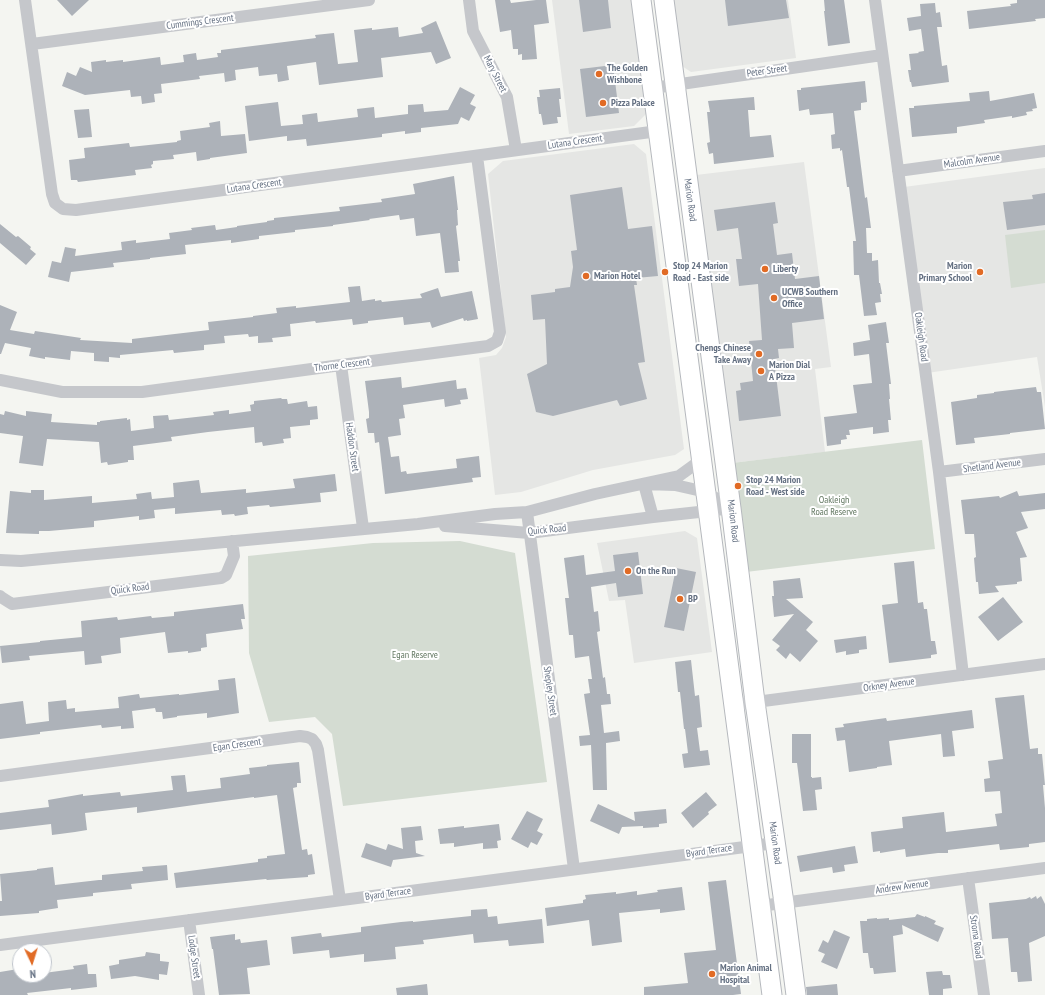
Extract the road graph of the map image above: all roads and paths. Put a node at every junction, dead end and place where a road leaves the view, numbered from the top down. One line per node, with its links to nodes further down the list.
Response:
1 (25, 0): 7 (street, Lutana Crescent)
2 (369, 0): 7 (street, Cummings Crescent)
3 (469, 0): 12 (street, Mary Street)
4 (641, 0): 10 (main road)
5 (664, 0): 9 (main road, Marion Road)
6 (875, 0): 8 (street, Oakleigh Road)
7 (32, 44): 14 (street, Lutana Crescent)
8 (882, 55): 9 (street, Peter Street); 15 (street, Oakleigh Road)
9 (675, 85): 10 (street, Peter Street); 23 (main road, Marion Road)
10 (653, 88): 11 (main road)
11 (658, 131): 12 (street, Lutana Crescent); 19 (main road)
12 (516, 150): 14 (street, Lutana Crescent)
13 (1045, 150): 15 (street, Malcolm Avenue)
14 (477, 156): 16 (street, Thorne Crescent)
15 (898, 171): 20 (street, Oakleigh Road)
16 (341, 365): 17 (street, Thorne Crescent); 28 (street, Haddon Street)
17 (0, 380)
18 (1045, 459): 20 (street, Shetland Avenue)
19 (702, 460): 21 (street, Quick Road); 22 (main road)
20 (940, 472): 34 (street, Oakleigh Road)
21 (644, 484): 22 (street, Quick Road); 24 (street, Quick Road); 26 (street)
22 (706, 492): 23 (street, Quick Road); 25 (main road)
23 (731, 508): 25 (street, Quick Road); 35 (main road, Marion Road)
24 (527, 512): 27 (street, Quick Road); 29 (street, Shepley Street)
25 (708, 512): 26 (street, Quick Road); 36 (main road)
26 (653, 517): 29 (street, Quick Road)
27 (418, 524): 28 (street, Quick Road); 29 (street, Quick Road)
28 (363, 528): 30 (street, Quick Road)
29 (529, 533): 41 (street, Shepley Street)
30 (232, 541): 31 (street, Quick Road); 32 (street, Quick Road)
31 (0, 560)
32 (0, 596)
33 (1045, 664): 34 (street, Orkney Avenue)
34 (963, 675): 35 (street, Orkney Avenue)
35 (756, 702): 36 (street, Orkney Avenue); 38 (main road, Marion Road)
36 (734, 705): 39 (main road)
37 (0, 776): 43 (street, Egan Crescent)
38 (775, 843): 39 (street, Byard Terrace); 44 (main road, Marion Road)
39 (752, 846): 41 (street, Byard Terrace); 45 (main road)
40 (1045, 868): 42 (street, Andrew Avenue)
41 (574, 869): 43 (street, Byard Terrace)
42 (968, 878): 44 (street, Andrew Avenue); 51 (street, Stroma Road)
43 (340, 900): 46 (street, Byard Terrace)
44 (784, 903): 45 (street, Andrew Avenue); 50 (main road, Marion Road)
45 (760, 906): 49 (main road)
46 (189, 920): 47 (street, Byard Terrace); 48 (street, Lodge Street)
47 (0, 945)
48 (199, 995)
49 (772, 995)
50 (796, 995)
51 (984, 995)

